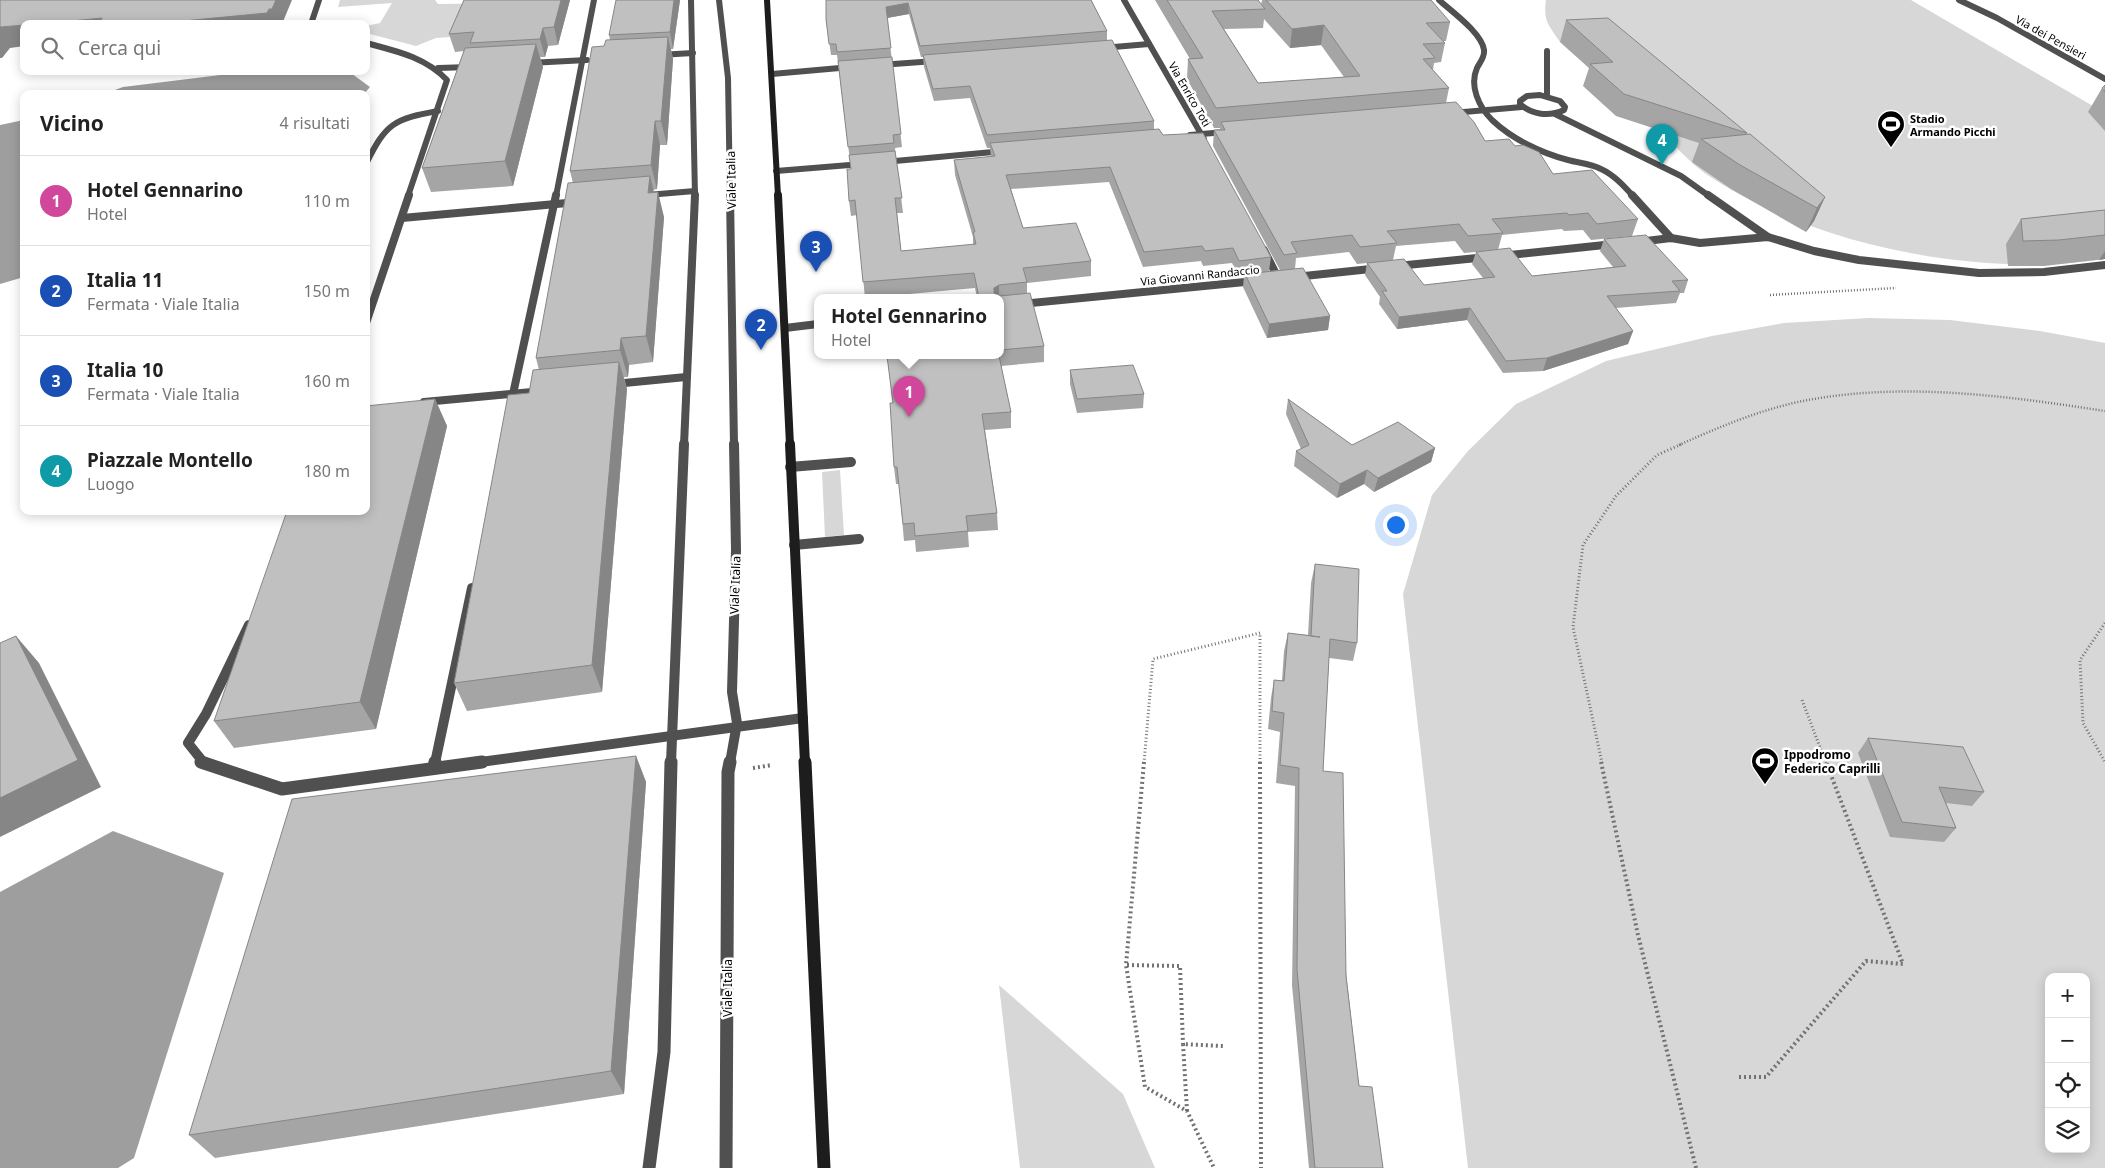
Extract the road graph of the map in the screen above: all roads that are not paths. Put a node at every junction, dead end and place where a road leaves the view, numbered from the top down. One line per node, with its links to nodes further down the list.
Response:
1 (319, 0): 9 (street)
2 (594, 0): 16 (street)
3 (691, 0): 14 (street)
4 (719, 0): 69 (street, Viale Italia)
5 (767, 0): 23 (main road)
6 (1124, 0): 11 (street, Via Enrico Toti)
7 (1439, 0): 27 (street)
8 (1959, 0): 24 (street, Via dei Pensieri)
9 (312, 20)
10 (370, 44): 22 (street)
11 (1150, 44): 12 (street); 32 (street, Via Enrico Toti)
12 (1091, 49)
13 (1547, 51): 25 (street)
14 (693, 53): 15 (street); 38 (street)
15 (656, 56)
16 (586, 60): 18 (street); 41 (street)
17 (944, 60): 20 (street)
18 (524, 64)
19 (476, 66): 22 (street)
20 (876, 66)
21 (856, 67): 23 (street)
22 (438, 68): 28 (street)
23 (772, 74): 37 (main road)
24 (2105, 79)
25 (1547, 96): 26 (street); 30 (street)
26 (1522, 106): 27 (street); 30 (street)
27 (1483, 110): 29 (street); 44 (street)
28 (438, 111): 36 (street); 42 (street)
29 (1444, 114)
30 (1555, 114): 43 (street)
31 (1230, 132): 32 (street)
32 (1201, 134): 33 (street); 34 (street, Via Enrico Toti)
33 (1181, 136)
34 (1210, 149)
35 (1013, 150): 37 (street)
36 (370, 156)
37 (776, 171): 55 (main road)
38 (694, 191): 39 (street); 56 (street)
39 (638, 196)
40 (582, 201): 41 (street)
41 (554, 204): 42 (street); 59 (street)
42 (402, 218): 53 (street)
43 (1768, 237): 44 (street); 48 (street)
44 (1671, 238): 46 (street)
45 (1259, 241): 49 (street)
46 (1632, 242)
47 (1622, 243): 49 (street, Via Giovanni Randaccio)
48 (2105, 265)
49 (1278, 278): 50 (street, Via Giovanni Randaccio)
50 (1269, 279)
51 (1259, 280): 52 (street, Via Giovanni Randaccio)
52 (1004, 306)
53 (370, 311)
54 (814, 324): 55 (street)
55 (785, 328): 63 (main road)
56 (686, 377): 57 (street); 70 (street)
57 (609, 385)
58 (551, 390): 59 (street)
59 (513, 394): 60 (street); 61 (street)
60 (418, 403)
61 (509, 413)
62 (851, 462): 63 (street)
63 (790, 467): 65 (main road)
64 (859, 539): 65 (street)
65 (794, 545): 68 (main road)
66 (474, 576): 71 (street)
67 (256, 610): 71 (street)
68 (803, 718): 69 (street); 74 (main road)
69 (738, 727): 70 (street); 73 (street, Viale Italia)
70 (672, 736): 71 (street); 72 (street)
71 (434, 768)
72 (649, 1168)
73 (726, 1168)
74 (824, 1168)

